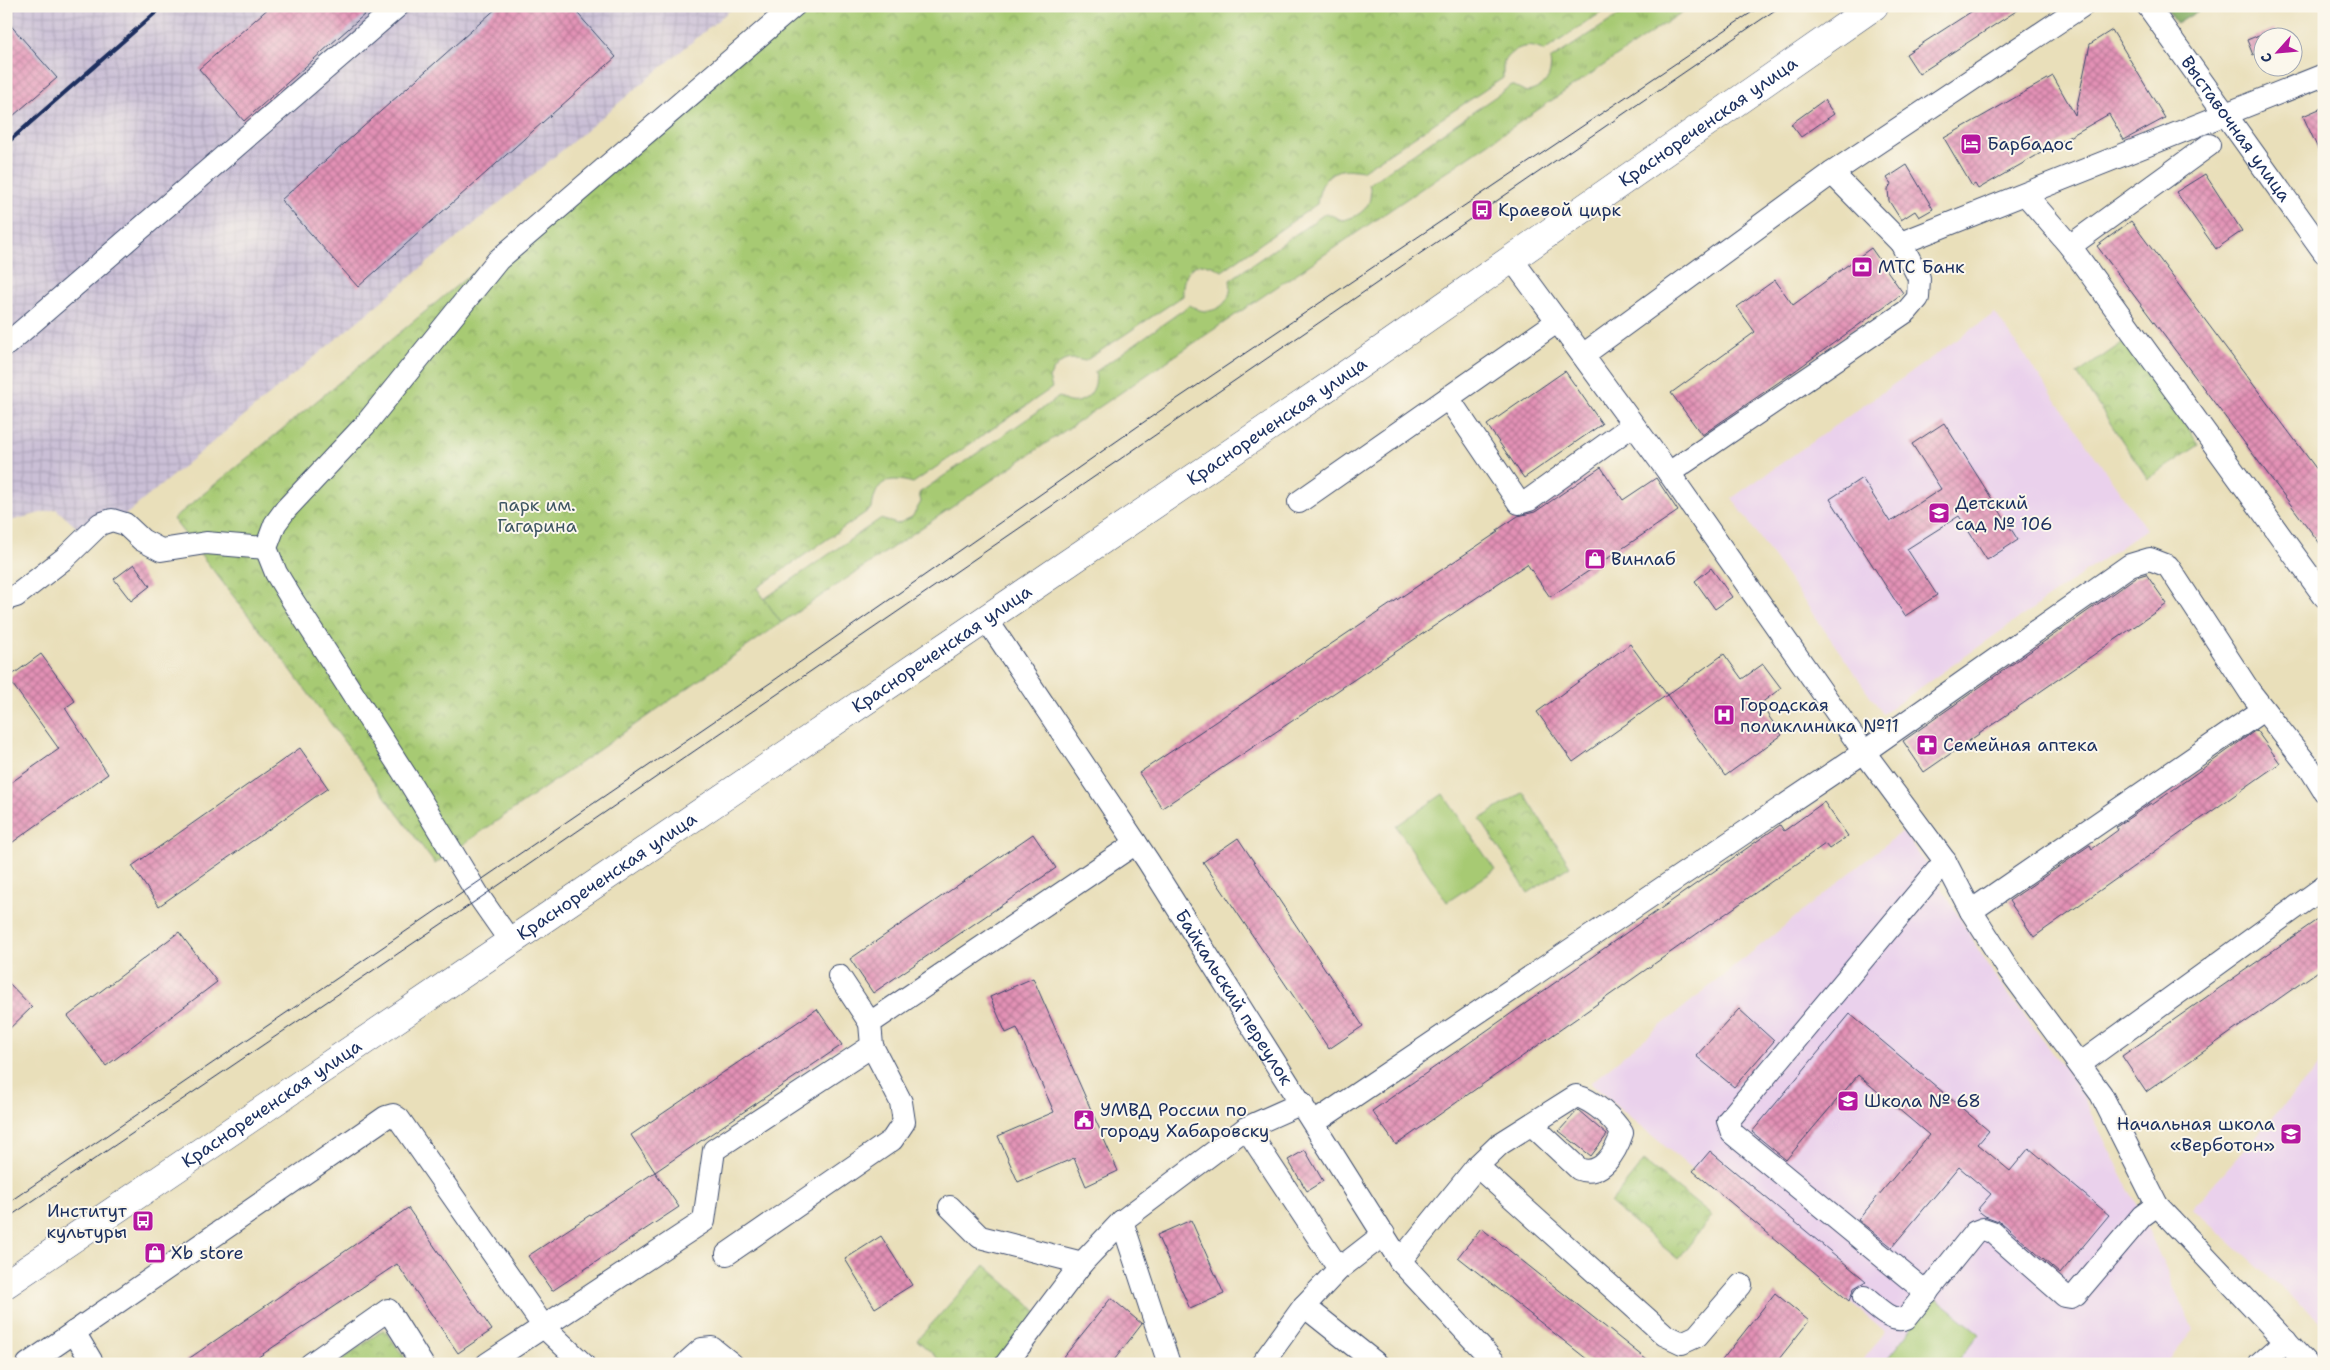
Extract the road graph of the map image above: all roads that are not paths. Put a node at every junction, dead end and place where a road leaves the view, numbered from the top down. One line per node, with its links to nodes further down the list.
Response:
1 (398, 6): 16 (street)
2 (794, 6): 22 (street)
3 (1874, 6): 14 (main road, Краснореченская улица)
4 (2082, 6): 9 (street)
5 (2148, 6): 7 (street, Выставочная улица)
6 (2324, 75): 7 (street)
7 (2224, 113): 10 (street); 13 (street, Выставочная улица)
8 (2209, 145): 12 (street)
9 (1832, 173): 11 (street); 17 (street)
10 (2026, 195): 11 (street); 12 (street)
11 (1901, 243): 20 (street)
12 (2070, 246): 23 (street)
13 (2324, 252)
14 (1511, 258): 15 (street); 25 (main road, Краснореченская улица)
15 (1558, 321): 17 (street); 18 (street)
16 (6, 345)
17 (1583, 355): 19 (street)
18 (1448, 398): 19 (street); 21 (street)
19 (1633, 425): 20 (street)
20 (1669, 473): 27 (street)
21 (1299, 502)
22 (266, 548): 24 (street); 33 (street)
23 (2324, 596)
24 (6, 599)
25 (987, 620): 29 (street, Байкальский переулок); 33 (main road, Краснореченская улица)
26 (2263, 710): 27 (street); 28 (street); 32 (street)
27 (1864, 752): 30 (street); 39 (street)
28 (2324, 791)
29 (1136, 844): 35 (street); 38 (street, Байкальский переулок)
30 (1945, 862): 32 (street); 53 (street)
31 (2324, 887): 37 (street)
32 (1971, 911): 37 (street)
33 (510, 941): 51 (main road, Краснореченская улица)
34 (839, 976): 35 (street)
35 (870, 1023): 36 (street)
36 (872, 1046): 47 (street); 56 (street)
37 (2080, 1064): 43 (street)
38 (1302, 1103): 39 (street, Байкальский переулок); 41 (street)
39 (1314, 1122): 46 (street, Байкальский переулок)
40 (1532, 1124): 42 (street)
41 (1246, 1128): 45 (street); 50 (street)
42 (1476, 1166): 48 (street); 52 (street)
43 (2157, 1205): 53 (street); 58 (street)
44 (950, 1207): 49 (street)
45 (1122, 1221): 49 (street); 68 (street)
46 (1384, 1234): 48 (street, Байкальский переулок); 50 (street)
47 (727, 1254)
48 (1400, 1261): 71 (street, Байкальский переулок)
49 (1082, 1262): 67 (street)
50 (1339, 1269): 55 (street)
51 (6, 1284)
52 (1741, 1285)
53 (1927, 1293): 54 (street)
54 (1864, 1297)
55 (1304, 1306): 69 (street); 70 (street)
56 (544, 1327): 57 (street); 63 (street); 64 (street)
57 (74, 1332): 59 (street); 60 (street)
58 (2286, 1341): 72 (street); 73 (street)
59 (28, 1364)
60 (93, 1364)
61 (311, 1364): 62 (street)
62 (422, 1364)
63 (487, 1364)
64 (583, 1364)
65 (685, 1364): 66 (street)
66 (732, 1364)
67 (1006, 1364)
68 (1170, 1364)
69 (1262, 1364)
70 (1377, 1364)
71 (1496, 1364)
72 (2260, 1364)
73 (2308, 1364)

